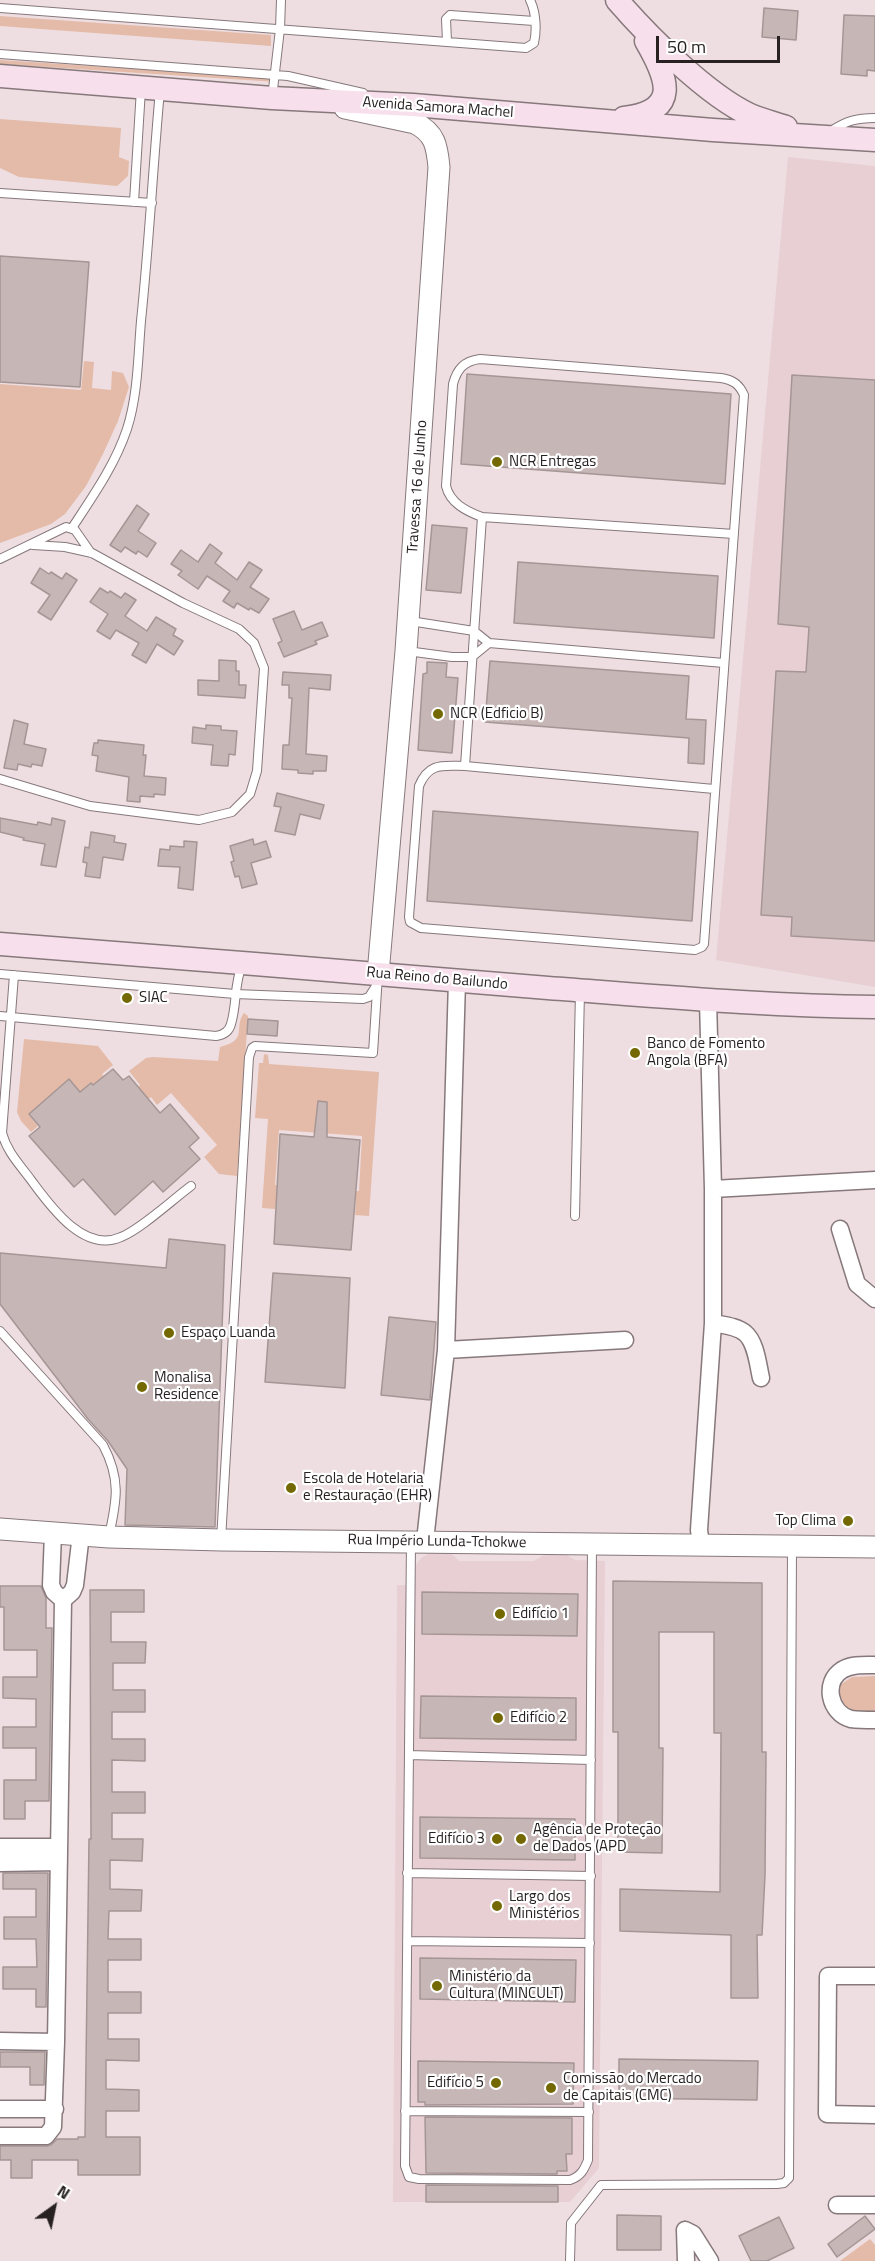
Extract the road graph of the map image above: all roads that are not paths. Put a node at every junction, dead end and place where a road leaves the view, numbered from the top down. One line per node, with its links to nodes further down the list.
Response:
1 (281, 0): 6 (lane)
2 (530, 0): 5 (lane)
3 (0, 8): 6 (lane)
4 (624, 8): 16 (main road); 17 (main road)
5 (534, 21): 7 (lane); 7 (lane)
6 (280, 29): 7 (lane); 9 (lane)
7 (447, 41)
8 (0, 54): 9 (lane)
9 (274, 75): 12 (lane); 14 (lane)
10 (0, 76): 11 (main road, Avenida Samora Machel)
11 (151, 89): 12 (main road, Avenida Samora Machel); 20 (lane); 21 (lane)
12 (272, 98): 13 (main road, Avenida Samora Machel)
13 (303, 99): 14 (main road, Avenida Samora Machel); 30 (street, Travessa 16 de Junho)
14 (413, 105): 16 (main road, Avenida Samora Machel)
15 (875, 118): 17 (lane)
16 (599, 121): 17 (main road, Avenida Samora Machel)
17 (822, 137): 18 (main road, Avenida Samora Machel)
18 (875, 140)
19 (0, 193): 20 (lane)
20 (134, 202): 21 (lane)
21 (153, 203): 24 (lane)
22 (482, 517): 25 (lane); 25 (lane); 31 (lane)
23 (61, 530): 24 (lane); 26 (lane); 27 (lane)
24 (75, 531): 27 (lane); 28 (lane)
25 (734, 534): 35 (lane)
26 (33, 545): 27 (lane); 29 (lane)
27 (67, 547): 28 (lane)
28 (92, 553): 37 (lane)
29 (0, 559)
30 (408, 621): 31 (lane); 33 (street, Travessa 16 de Junho)
31 (474, 631): 32 (lane); 34 (lane)
32 (489, 643): 34 (lane); 35 (lane)
33 (406, 651): 34 (lane); 43 (street, Travessa 16 de Junho)
34 (472, 657): 36 (lane)
35 (724, 663): 38 (lane)
36 (465, 766): 38 (lane); 38 (lane)
37 (0, 779)
38 (714, 789)
39 (0, 944): 40 (main road, Rua Reino do Bailundo)
40 (243, 962): 43 (main road, Rua Reino do Bailundo); 46 (lane)
41 (0, 974): 42 (lane)
42 (14, 975): 46 (lane); 50 (lane)
43 (383, 978): 44 (main road, Rua Reino do Bailundo); 46 (lane); 66 (lane)
44 (457, 981): 45 (main road, Rua Reino do Bailundo); 60 (street)
45 (580, 990): 47 (main road, Rua Reino do Bailundo); 54 (lane)
46 (235, 994): 50 (lane)
47 (708, 1000): 48 (main road, Rua Reino do Bailundo); 53 (street)
48 (875, 1008)
49 (0, 1016): 50 (lane)
50 (12, 1018): 52 (lane)
51 (875, 1180): 53 (street)
52 (191, 1186)
53 (713, 1189): 57 (street)
54 (575, 1216)
55 (840, 1229): 56 (street)
56 (875, 1299)
57 (712, 1323): 61 (street); 69 (street)
58 (0, 1331): 65 (lane)
59 (625, 1340): 60 (street)
60 (446, 1350): 67 (street)
61 (761, 1378)
62 (0, 1529): 63 (street, Rua Império Lunda-Tchokwe)
63 (53, 1533): 64 (street, Rua Império Lunda-Tchokwe); 72 (street)
64 (81, 1534): 65 (street, Rua Império Lunda-Tchokwe); 72 (street)
65 (109, 1537): 66 (street, Rua Império Lunda-Tchokwe)
66 (221, 1540): 67 (street, Rua Império Lunda-Tchokwe)
67 (418, 1541): 68 (street, Rua Império Lunda-Tchokwe); 75 (lane)
68 (592, 1544): 69 (street, Rua Império Lunda-Tchokwe); 76 (lane)
69 (701, 1545): 70 (street, Rua Império Lunda-Tchokwe)
70 (792, 1546): 71 (street, Rua Império Lunda-Tchokwe); 95 (lane)
71 (875, 1547)
72 (63, 1600): 78 (street)
73 (875, 1665): 74 (street)
74 (875, 1720)
75 (409, 1755): 76 (lane); 80 (lane)
76 (591, 1760): 81 (lane)
77 (0, 1847): 78 (street)
78 (59, 1855): 79 (street); 86 (street)
79 (0, 1863)
80 (408, 1873): 81 (lane); 82 (lane)
81 (591, 1876): 83 (lane)
82 (407, 1941): 83 (lane); 89 (lane)
83 (590, 1943): 90 (lane)
84 (875, 1977): 91 (street)
85 (0, 2041): 86 (street)
86 (56, 2042): 88 (street)
87 (0, 2109): 88 (street)
88 (55, 2109): 92 (street)
89 (405, 2111): 90 (lane); 90 (lane)
90 (590, 2112)
91 (875, 2115)
92 (0, 2136)
93 (837, 2205): 94 (street)
94 (875, 2205)
95 (570, 2261)
96 (686, 2261): 97 (street)
97 (710, 2261)

